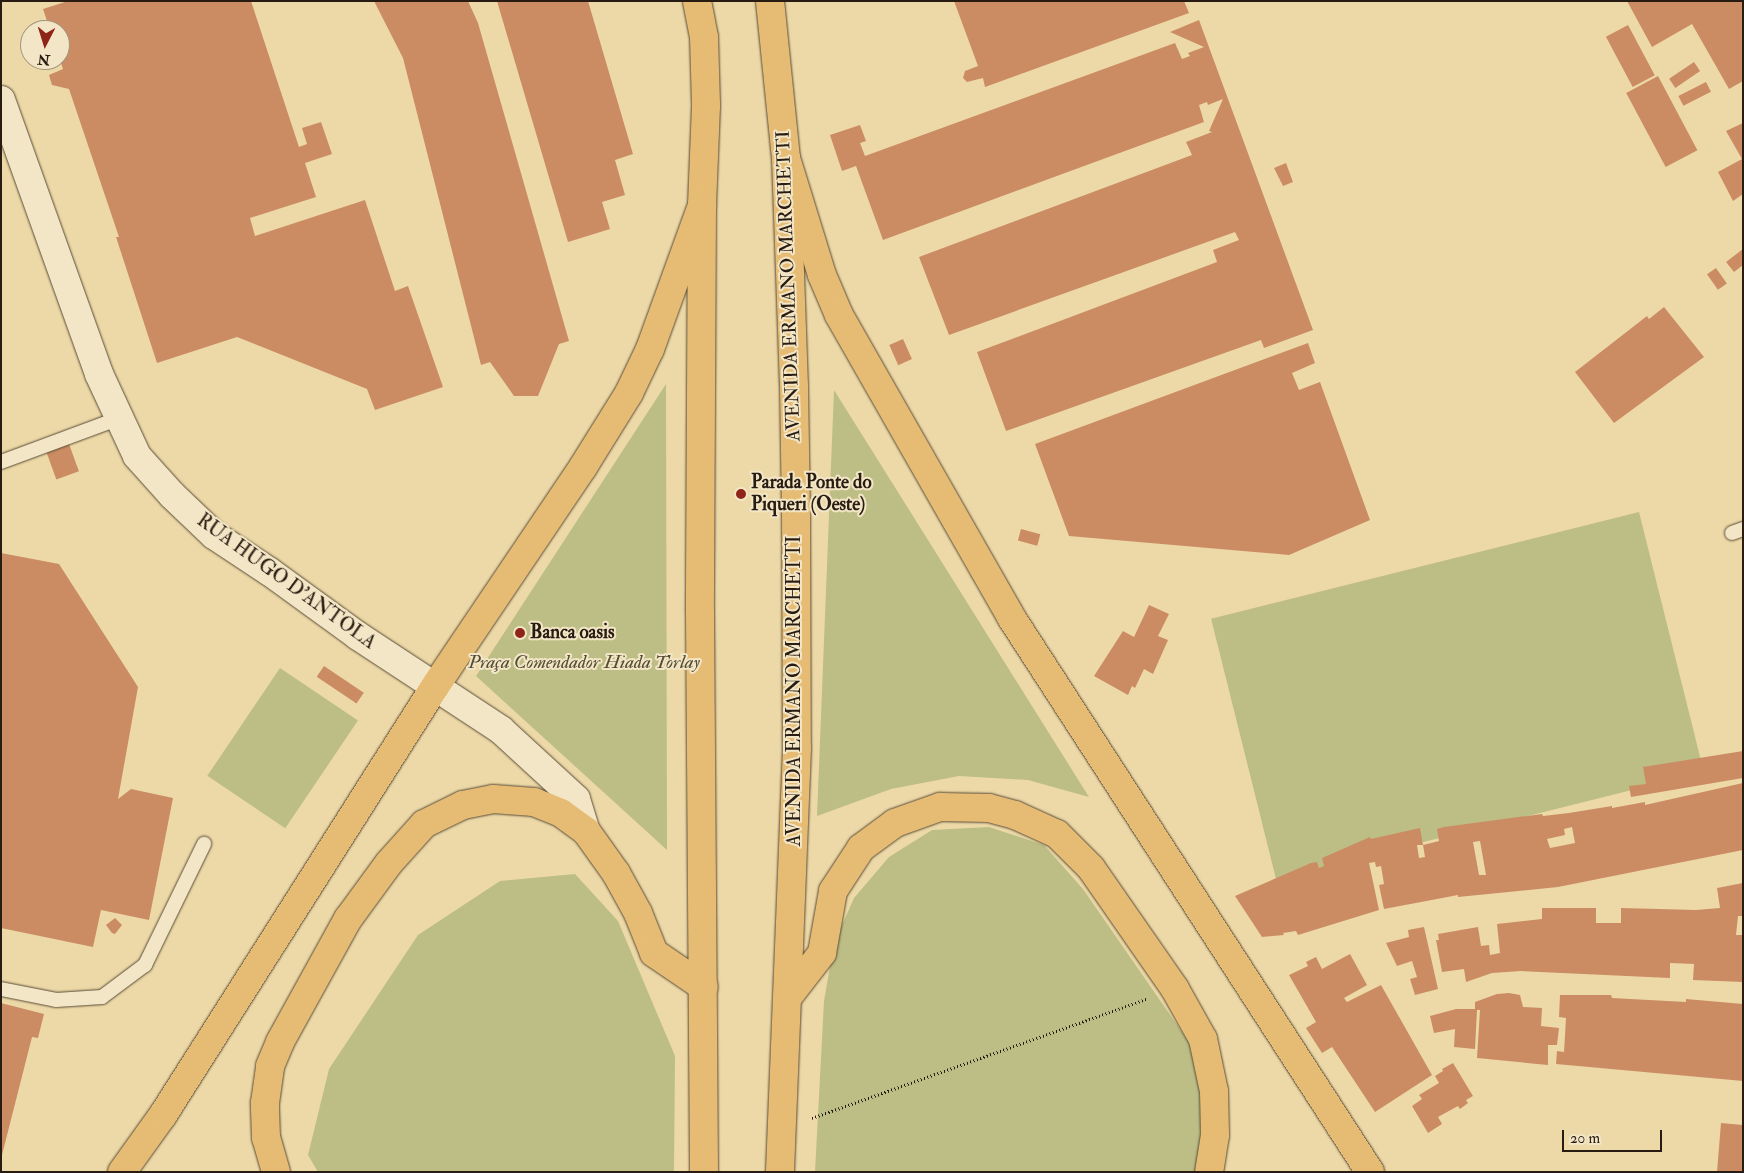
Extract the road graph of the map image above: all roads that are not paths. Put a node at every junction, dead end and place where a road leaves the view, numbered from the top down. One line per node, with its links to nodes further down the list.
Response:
1 (697, 1): 5 (main road)
2 (770, 1): 4 (main road, AVENIDA ERMANO MARCHETTI)
3 (1, 100): 6 (street, RUA HUGO D'ANTOLA)
4 (786, 158): 13 (main road, AVENIDA ERMANO MARCHETTI); 19 (main road)
5 (702, 205): 8 (main road); 11 (main road)
6 (120, 418): 7 (lane); 8 (street, RUA HUGO D'ANTOLA)
7 (1, 462)
8 (436, 686): 9 (street, RUA HUGO D'ANTOLA); 14 (main road)
9 (586, 831): 11 (main road); 15 (main road)
10 (204, 844): 12 (lane)
11 (704, 987): 16 (main road)
12 (1, 990)
13 (788, 997): 17 (main road, AVENIDA ERMANO MARCHETTI); 18 (main road)
14 (122, 1172)
15 (276, 1172)
16 (704, 1172)
17 (780, 1172)
18 (1209, 1172)
19 (1370, 1172)

